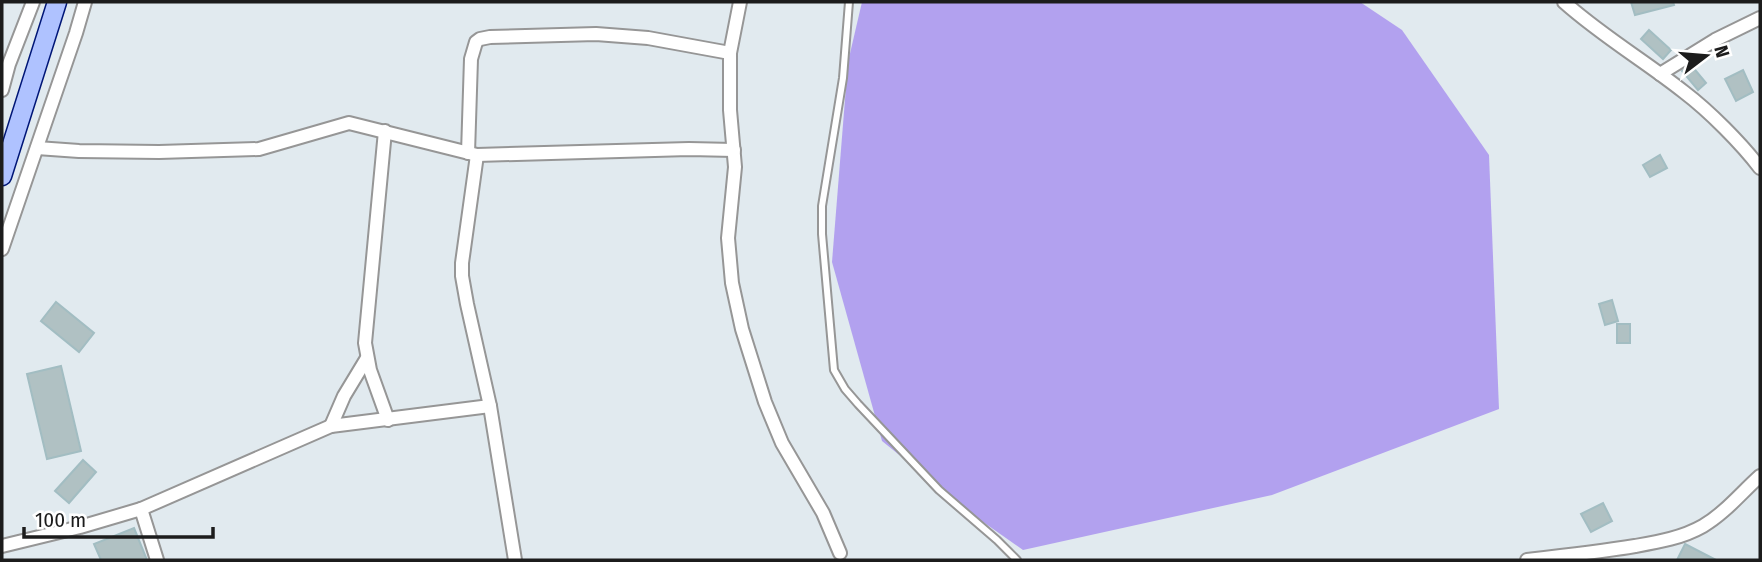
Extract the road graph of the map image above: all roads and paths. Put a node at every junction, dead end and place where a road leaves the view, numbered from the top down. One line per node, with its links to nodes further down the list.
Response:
1 (33, 2): 10 (street)
2 (57, 2): 16 (main road)
3 (85, 2): 12 (street)
4 (740, 2): 8 (street)
5 (849, 2): 28 (lane)
6 (1564, 2): 9 (street)
7 (1760, 18): 9 (street)
8 (730, 53): 13 (street); 14 (street)
9 (1660, 74): 15 (street)
10 (2, 90)
11 (385, 131): 12 (street); 14 (street); 18 (street)
12 (37, 148): 17 (street)
13 (734, 150): 14 (street); 25 (street)
14 (472, 154): 19 (street)
15 (1760, 168)
16 (2, 176)
17 (2, 249)
18 (366, 358): 20 (street); 21 (street)
19 (490, 406): 20 (street); 27 (street)
20 (388, 420): 21 (street)
21 (331, 426): 23 (street)
22 (1760, 476): 29 (street)
23 (141, 509): 24 (street); 26 (street)
24 (2, 546)
25 (840, 553)
26 (157, 560)
27 (515, 560)
28 (1017, 560)
29 (1527, 560)

